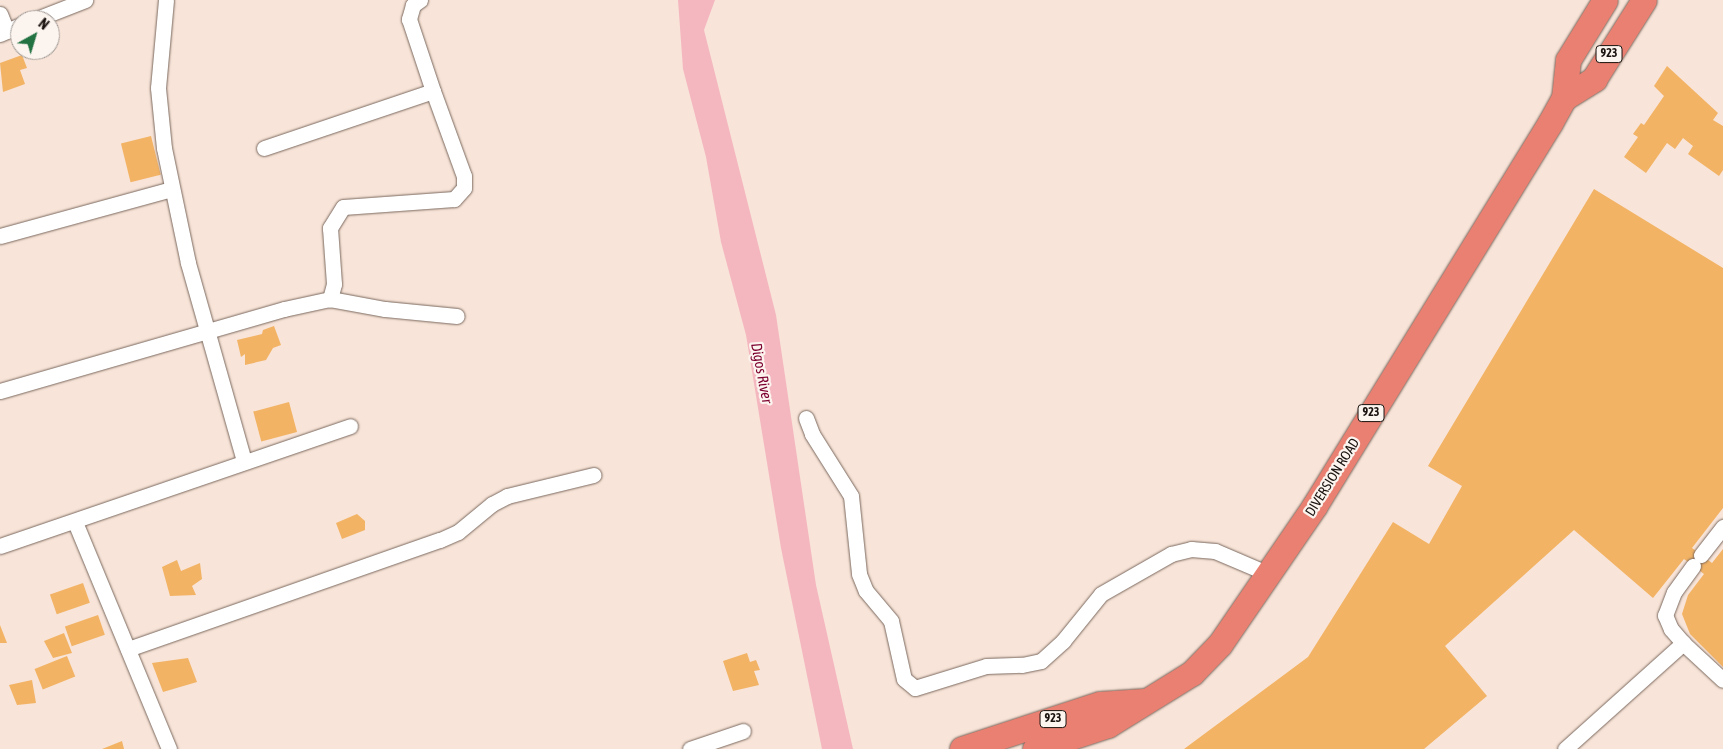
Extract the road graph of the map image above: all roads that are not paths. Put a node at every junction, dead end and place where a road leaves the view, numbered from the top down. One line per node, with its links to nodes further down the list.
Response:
1 (85, 0): 6 (street)
2 (166, 0): 12 (street)
3 (420, 0): 9 (street)
4 (1605, 0): 10 (highway, DIVERSION ROAD / 923)
5 (1644, 0): 10 (highway, DIVERSION ROAD / 923)
6 (60, 10)
7 (0, 14): 8 (street)
8 (9, 30)
9 (433, 91): 11 (street); 14 (street)
10 (1564, 98): 25 (highway, DIVERSION ROAD / 923)
11 (264, 148)
12 (172, 188): 13 (street); 16 (street)
13 (0, 236)
14 (330, 299): 15 (street); 16 (street)
15 (457, 316)
16 (208, 333): 17 (street); 20 (street)
17 (0, 391)
18 (806, 418): 25 (street)
19 (350, 426): 20 (street)
20 (244, 461): 22 (street)
21 (594, 475): 27 (street)
22 (75, 522): 24 (street); 27 (street)
23 (1723, 526): 26 (street)
24 (0, 546)
25 (1269, 574): 29 (highway, DIVERSION ROAD / 923)
26 (1683, 643): 28 (street); 35 (street)
27 (128, 649): 31 (street)
28 (1723, 680)
29 (1147, 700): 33 (highway, DIVERSION ROAD / 923); 34 (highway, DIVERSION ROAD / 923)
30 (743, 731): 32 (street)
31 (169, 749)
32 (690, 749)
33 (962, 749)
34 (1035, 749)
35 (1565, 749)

